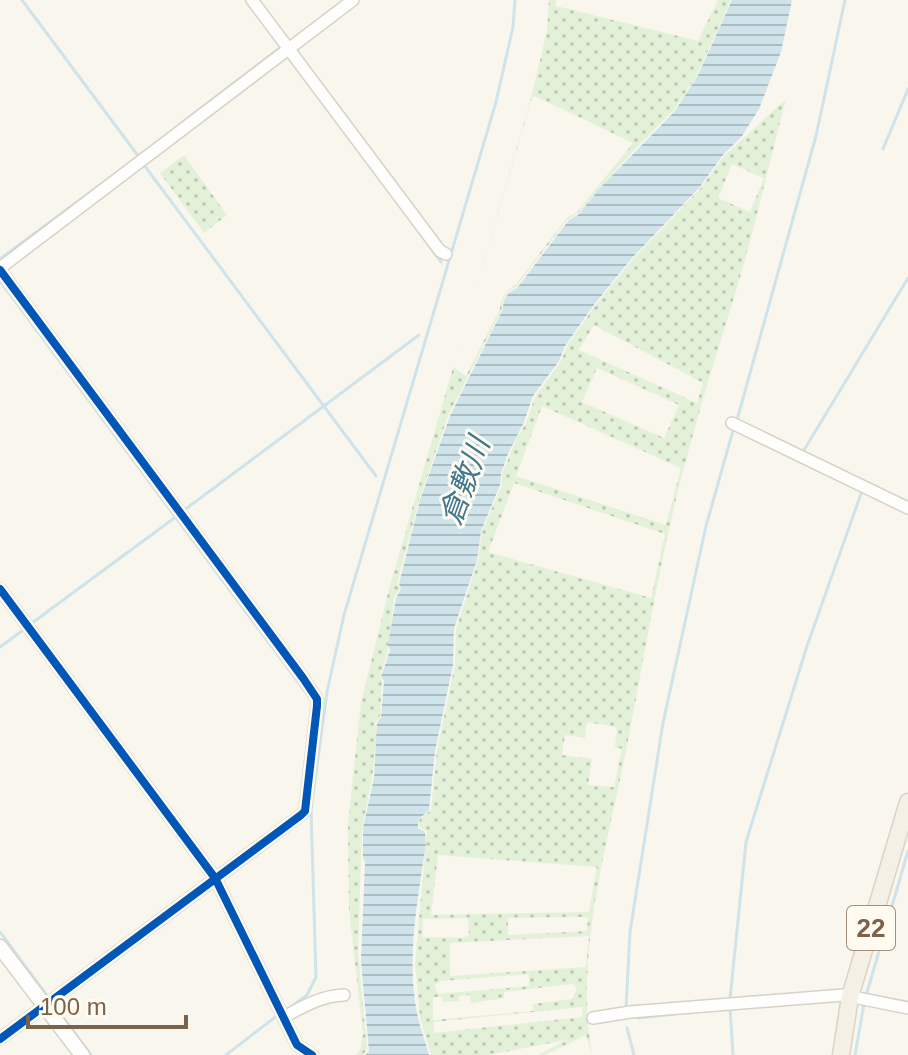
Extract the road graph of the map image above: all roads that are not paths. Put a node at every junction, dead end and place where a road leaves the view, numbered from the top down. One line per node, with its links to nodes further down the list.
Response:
1 (252, 0): 3 (street)
2 (353, 0): 3 (street)
3 (288, 49): 4 (street); 5 (street)
4 (446, 254)
5 (0, 269): 10 (street)
6 (735, 425): 7 (street)
7 (908, 508)
8 (0, 589): 10 (street)
9 (908, 802): 13 (main road, 22)
10 (215, 878): 14 (street); 16 (street)
11 (0, 947): 14 (street)
12 (344, 995): 16 (street)
13 (860, 999): 15 (street); 17 (street); 21 (main road, 22)
14 (49, 1003): 18 (street); 19 (street)
15 (908, 1008)
16 (282, 1015): 20 (street)
17 (593, 1018)
18 (0, 1039)
19 (82, 1055)
20 (312, 1055)
21 (841, 1055)

